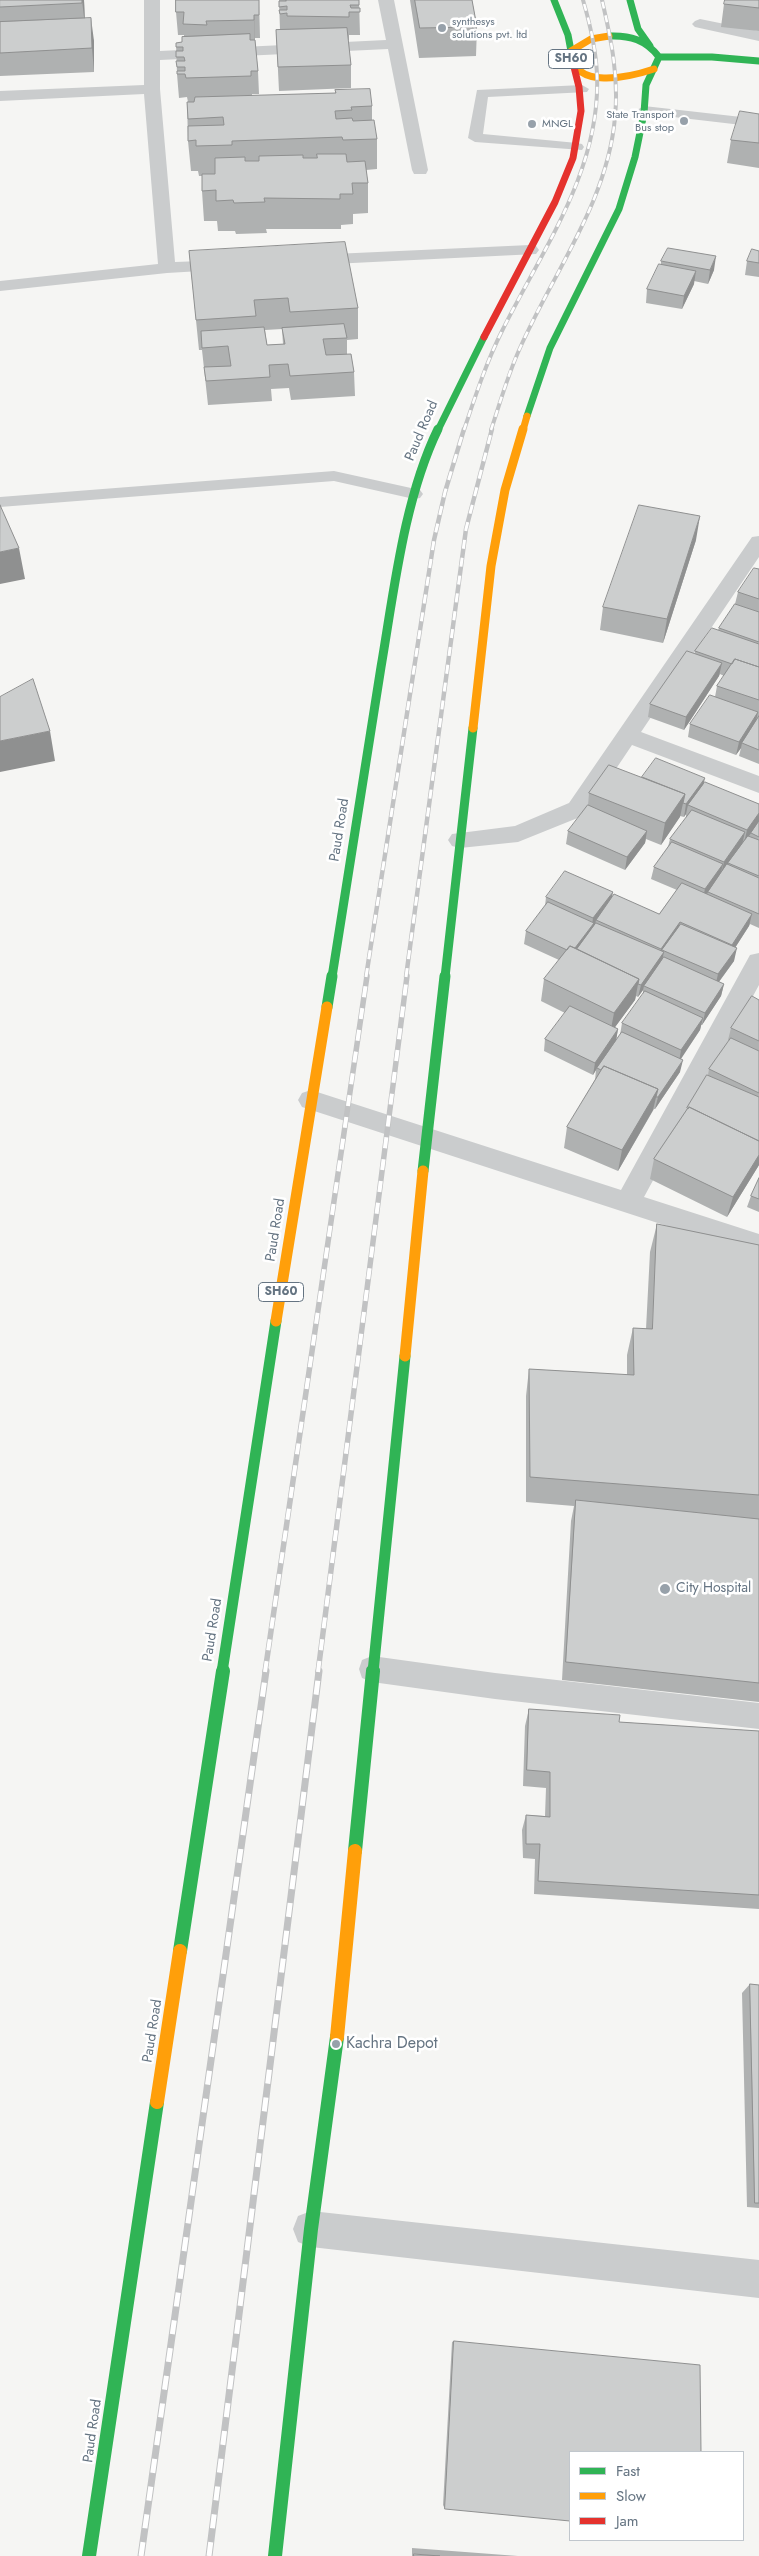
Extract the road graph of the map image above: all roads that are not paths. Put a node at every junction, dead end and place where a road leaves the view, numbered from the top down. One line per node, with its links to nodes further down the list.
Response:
1 (152, 0): 10 (street)
2 (386, 0): 7 (street)
3 (554, 0): 9 (main road, SH60)
4 (630, 0): 8 (main road, SH60)
5 (700, 24): 6 (street)
6 (759, 36)
7 (395, 44): 10 (street); 21 (street)
8 (650, 46): 9 (main road, SH60); 11 (main road, SH60)
9 (571, 51): 13 (main road, SH60)
10 (152, 56): 15 (street)
11 (659, 57): 12 (main road); 14 (main road)
12 (759, 61)
13 (573, 64): 14 (main road, SH60); 16 (main road, Paud Road / SH60)
14 (654, 69): 18 (main road)
15 (152, 89): 17 (street); 25 (street)
16 (582, 89): 20 (main road, Paud Road / SH60); 20 (lane)
17 (0, 96)
18 (644, 110): 19 (lane); 32 (main road)
19 (759, 123)
20 (577, 147): 22 (main road, Paud Road / SH60)
21 (420, 170)
22 (530, 250): 23 (street); 27 (main road, Paud Road / SH60)
23 (294, 261)
24 (246, 264): 25 (street)
25 (167, 268): 26 (street)
26 (0, 286)
27 (414, 494): 28 (lane); 34 (main road, Paud Road / SH60)
28 (0, 502)
29 (759, 542): 30 (street)
30 (628, 735): 31 (street); 32 (street)
31 (759, 785)
32 (460, 840): 35 (main road)
33 (759, 962): 36 (street)
34 (311, 1100): 35 (street); 42 (main road, Paud Road / SH60)
35 (427, 1135): 36 (street); 38 (main road)
36 (627, 1204): 37 (street)
37 (759, 1245)
38 (372, 1669): 39 (lane); 40 (main road)
39 (759, 1716)
40 (311, 2229): 41 (street); 43 (main road)
41 (759, 2279)
42 (89, 2556)
43 (275, 2556)

